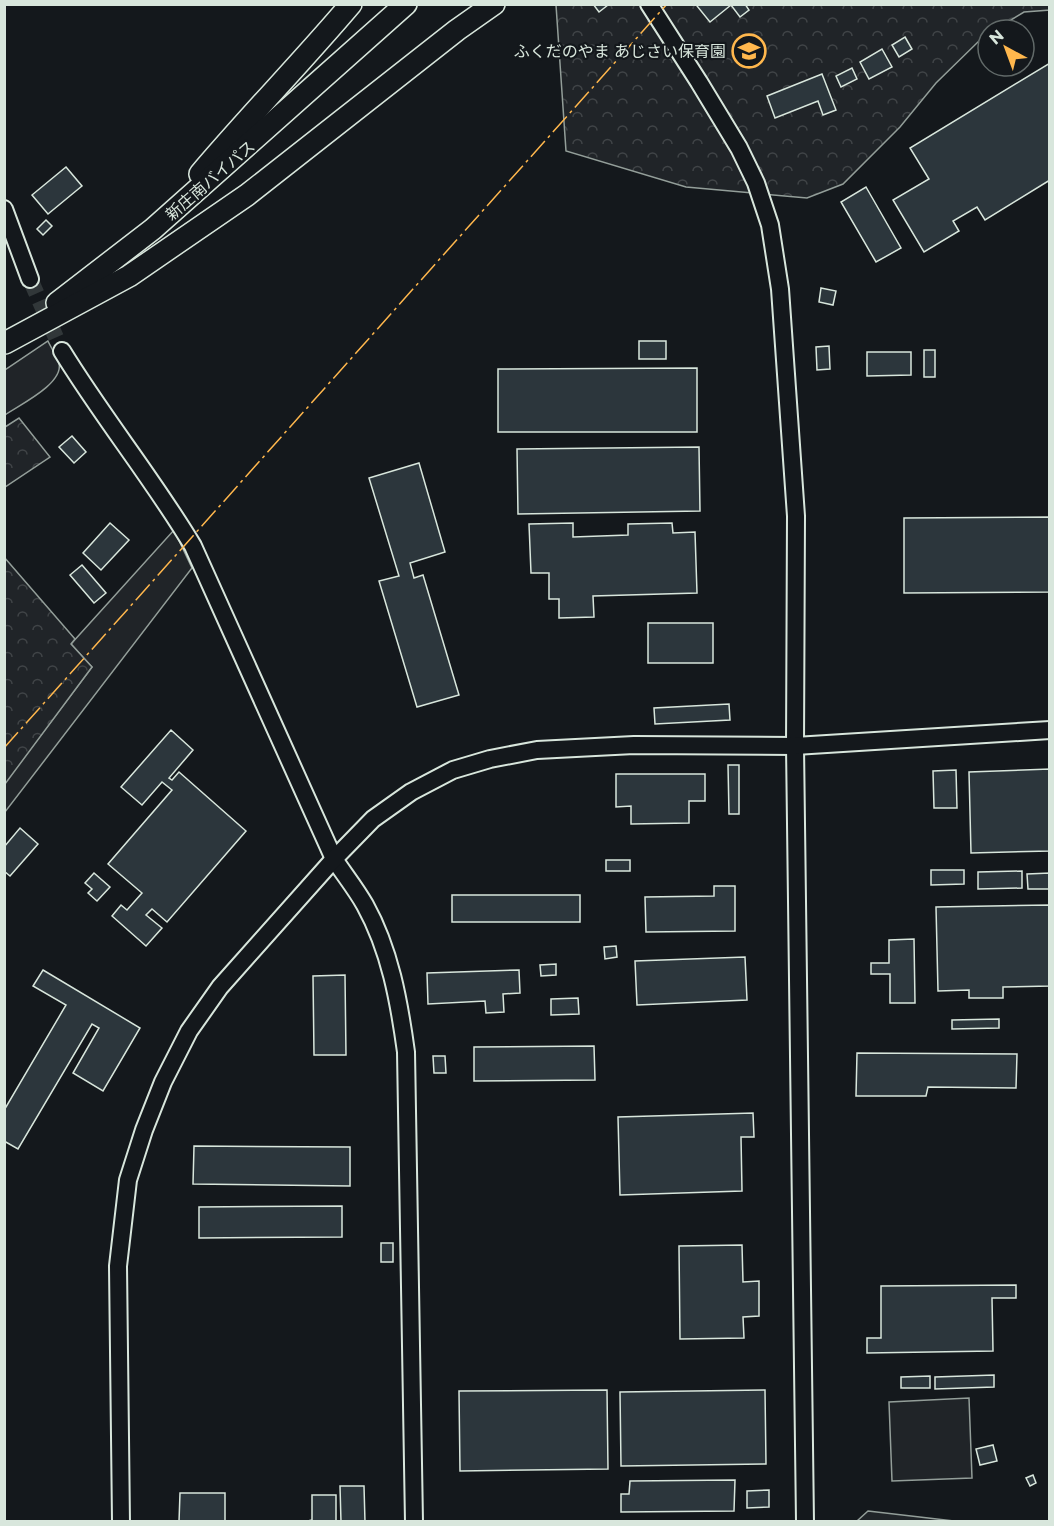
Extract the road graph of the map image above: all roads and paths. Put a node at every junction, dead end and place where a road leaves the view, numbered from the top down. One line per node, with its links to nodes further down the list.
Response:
1 (351, 4): 6 (highway)
2 (406, 4): 6 (highway, 新庄南バイパス)
3 (494, 4): 8 (highway)
4 (649, 4): 11 (street)
5 (4, 209): 7 (street)
6 (153, 229): 8 (highway, 新庄南バイパス)
7 (30, 279)
8 (5, 344)
9 (62, 351): 12 (street)
10 (1050, 730): 11 (street)
11 (795, 746): 12 (street); 15 (street)
12 (334, 859): 13 (street); 14 (street)
13 (121, 1521)
14 (414, 1521)
15 (805, 1521)

